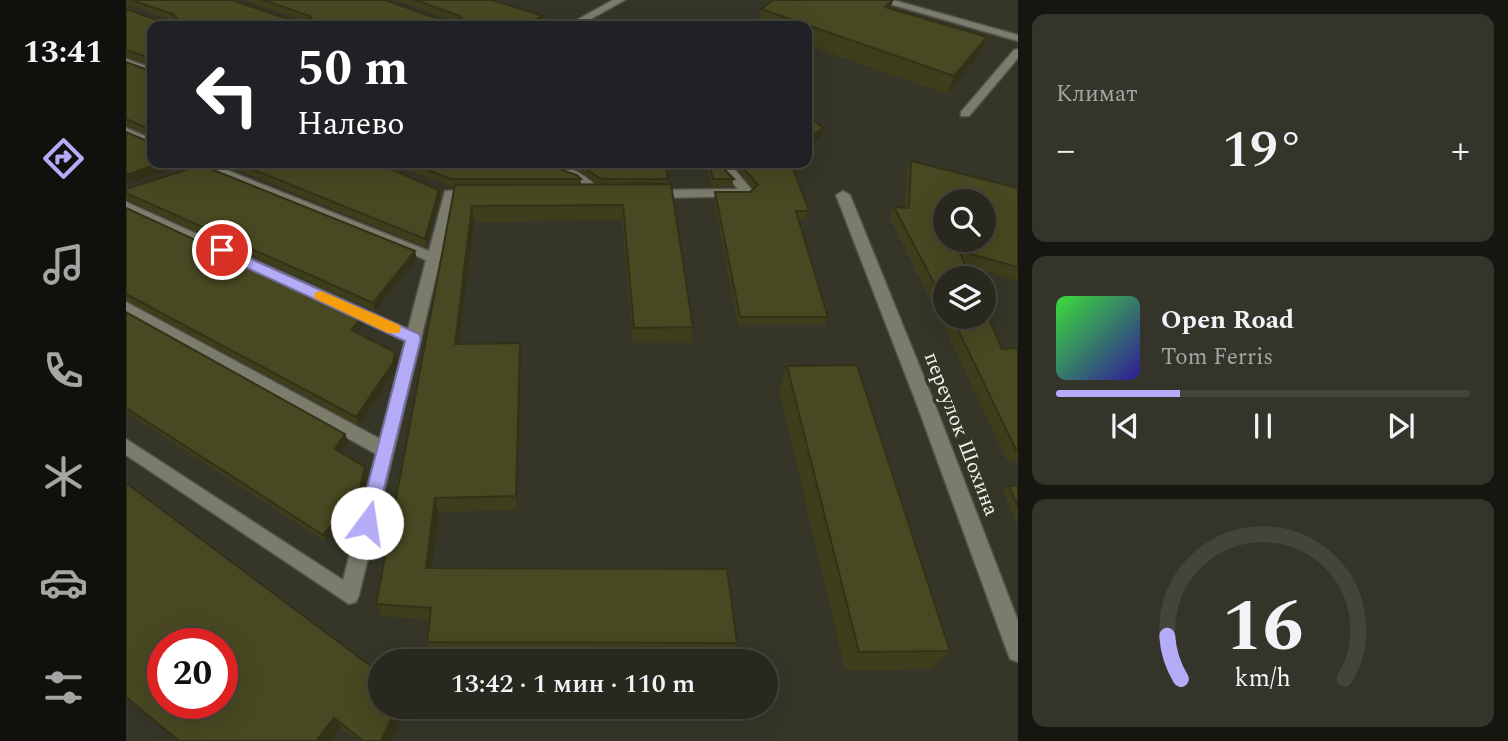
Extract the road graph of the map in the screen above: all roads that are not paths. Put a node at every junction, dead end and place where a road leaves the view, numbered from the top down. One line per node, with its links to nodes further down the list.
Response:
1 (620, 0): 3 (lane)
2 (881, 0): 4 (street)
3 (580, 21)
4 (1018, 38)
5 (1018, 52): 8 (lane)
6 (126, 62): 7 (lane)
7 (147, 70)
8 (965, 114)
9 (126, 132): 10 (lane)
10 (147, 141)
11 (209, 168): 19 (lane)
12 (555, 168): 15 (lane)
13 (727, 168): 16 (lane)
14 (490, 194): 19 (lane)
15 (570, 194)
16 (638, 194)
17 (843, 195): 24 (street, переулок Шохина)
18 (126, 206): 21 (lane)
19 (434, 258): 21 (lane)
20 (126, 307): 23 (lane)
21 (414, 338): 23 (lane)
22 (126, 446): 23 (lane)
23 (386, 451)
24 (1018, 651)

